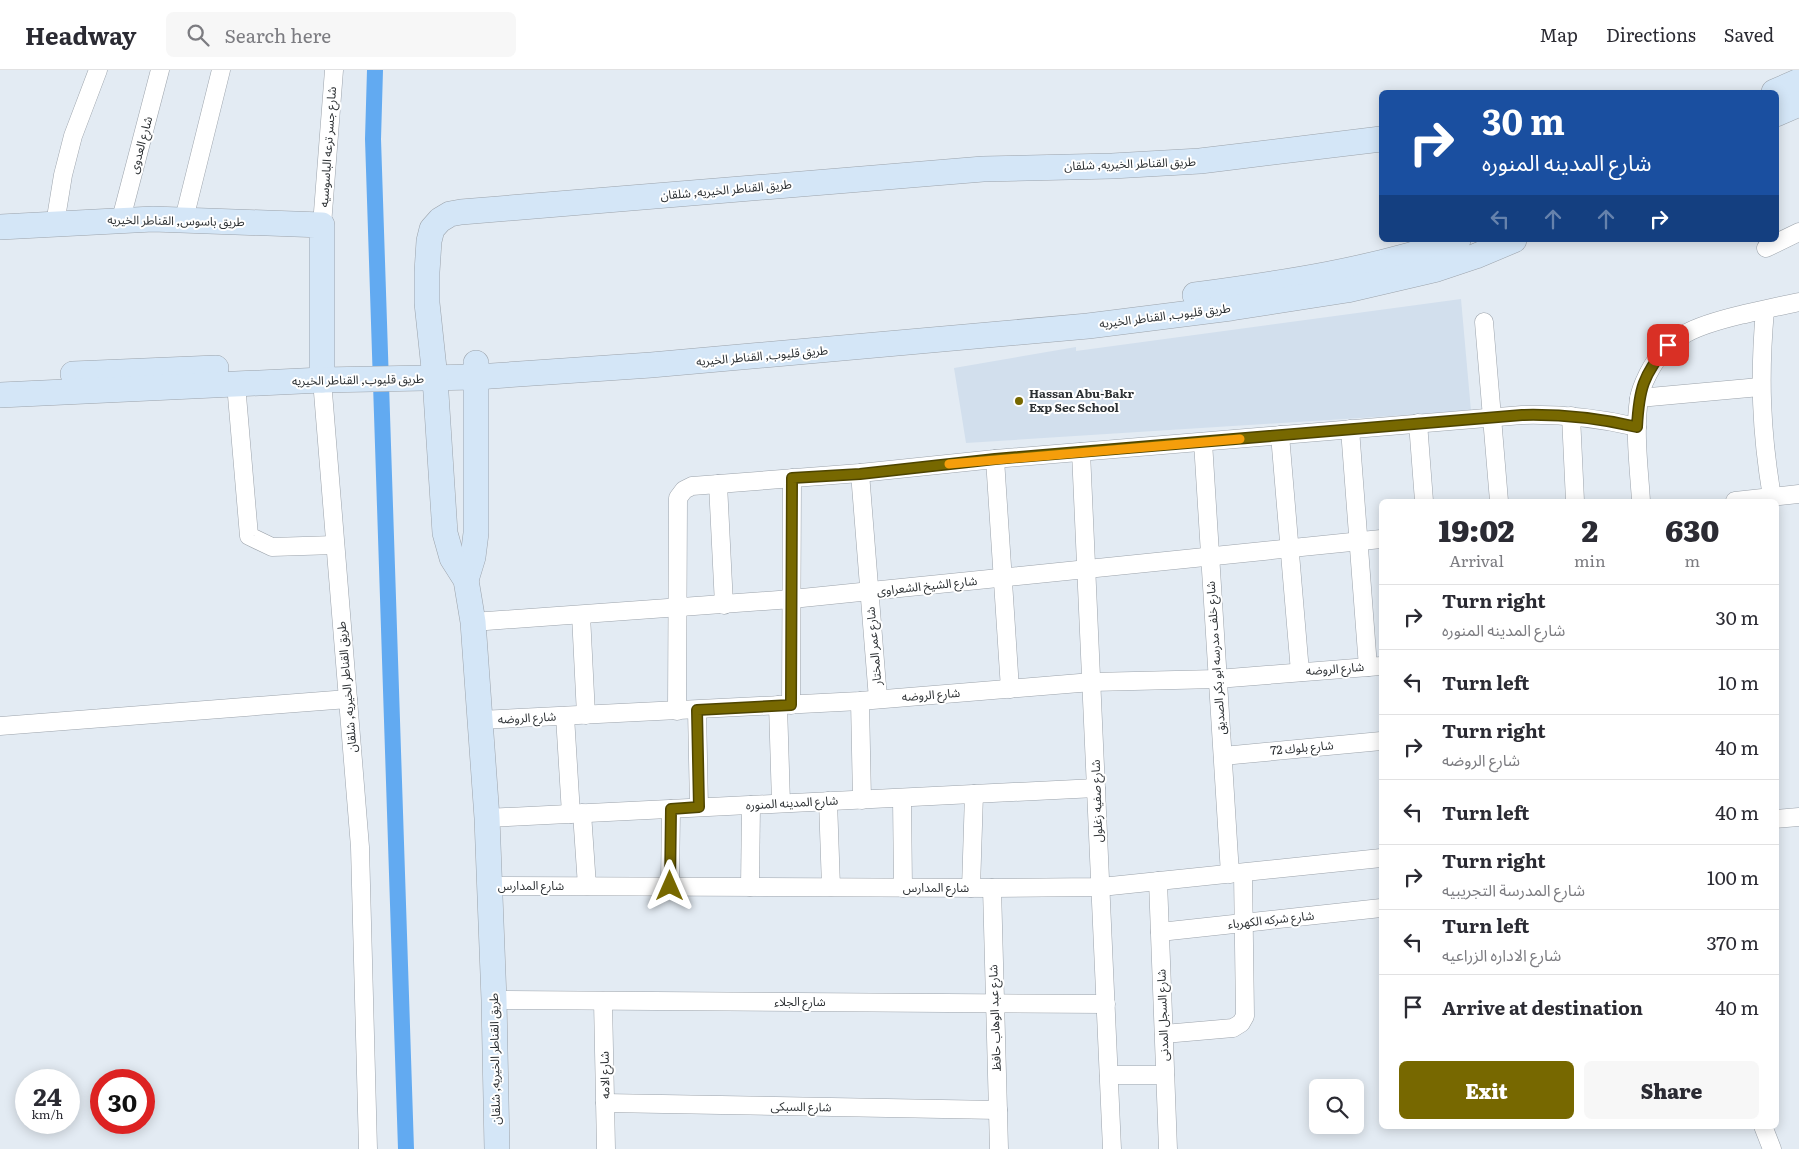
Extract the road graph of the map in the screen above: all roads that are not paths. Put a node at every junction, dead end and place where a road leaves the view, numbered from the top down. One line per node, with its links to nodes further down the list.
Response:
1 (98, 70): 12 (street)
2 (160, 70): 10 (street, شارع العدوى)
3 (221, 70): 11 (street)
4 (334, 70): 13 (street, شارع جسر ترعه الباسوسيه)
5 (1799, 81): 6 (street)
6 (1779, 90)
7 (1799, 104): 8 (street)
8 (1779, 113)
9 (1379, 139): 26 (street, طريق القناطر الخيريه, شلقان)
10 (121, 219): 11 (street, طريق باسوس, القناطر الخيريه); 12 (street, طريق باسوس, القناطر الخيريه)
11 (184, 219): 13 (street, طريق باسوس, القناطر الخيريه)
12 (55, 224): 14 (street, طريق باسوس, القناطر الخيريه)
13 (322, 225): 27 (street, طريق القناطر الخيريه, شلقان)
14 (0, 228)
15 (1799, 232): 19 (street)
16 (1452, 242): 21 (street, طريق قليوب, القناطر الخيريه)
17 (1509, 242): 21 (street, طريق قليوب, القناطر الخيريه)
18 (1778, 242): 20 (street)
19 (1779, 242)
20 (1766, 248)
21 (1229, 299): 25 (street, طريق قليوب, القناطر الخيريه)
22 (1799, 302): 23 (street)
23 (1764, 310): 30 (street); 32 (street)
24 (1484, 322): 34 (street)
25 (476, 370): 26 (street, طريق قليوب, القناطر الخيريه); 59 (street, طريق القناطر الخيريه, شلقان)
26 (425, 372): 27 (street, طريق قليوب, القناطر الخيريه); 59 (street, طريق القناطر الخيريه, شلقان)
27 (322, 373): 28 (street, طريق قليوب, القناطر الخيريه); 29 (street, طريق قليوب, القناطر الخيريه); 54 (street, طريق القناطر الخيريه, شلقان)
28 (0, 378)
29 (236, 384): 31 (street, طريق قليوب, القناطر الخيريه); 54 (street)
30 (1760, 388): 32 (street); 46 (street)
31 (0, 396)
32 (1639, 398): 36 (street)
33 (1570, 416): 34 (street); 36 (street); 49 (street)
34 (1492, 417): 35 (street); 48 (street)
35 (1418, 424): 37 (street); 47 (street)
36 (1637, 427): 50 (street)
37 (1350, 429): 38 (street); 53 (street)
38 (1280, 435): 39 (street); 55 (street)
39 (1203, 442): 40 (street); 56 (street, شارع خلف مدرسه ابو بكر الصديق)
40 (1082, 452): 41 (street); 57 (street, شارع صفيه زغلول)
41 (995, 459): 42 (street); 58 (street)
42 (860, 474): 43 (street); 60 (street, شارع عمر المختار)
43 (792, 478): 44 (street); 61 (street)
44 (718, 484): 62 (street); 63 (street)
45 (1799, 494): 46 (street)
46 (1772, 497): 51 (street)
47 (1424, 499)
48 (1499, 499)
49 (1575, 499)
50 (1641, 499)
51 (1754, 499)
52 (1379, 539): 53 (street, شارع الشيخ الشعراوى)
53 (1358, 541): 55 (street, شارع الشيخ الشعراوى); 66 (street)
54 (335, 545): 71 (street, طريق القناطر الخيريه, شلقان)
55 (1290, 549): 56 (street, شارع الشيخ الشعراوى); 67 (street)
56 (1210, 557): 57 (street, شارع الشيخ الشعراوى); 68 (street, شارع خلف مدرسه ابو بكر الصديق)
57 (1087, 570): 58 (street, شارع الشيخ الشعراوى); 69 (street, شارع صفيه زغلول)
58 (1002, 579): 60 (street, شارع الشيخ الشعراوى); 70 (street)
59 (466, 580): 65 (street, طريق القناطر الخيريه, شلقان)
60 (869, 592): 61 (street, شارع الشيخ الشعراوى); 72 (street, شارع عمر المختار)
61 (792, 599): 62 (street, شارع الشيخ الشعراوى); 74 (street)
62 (724, 605): 63 (street, شارع الشيخ الشعراوى)
63 (677, 608): 64 (street, شارع الشيخ الشعراوى); 76 (street)
64 (581, 615): 65 (street, شارع الشيخ الشعراوى); 77 (street)
65 (473, 622): 79 (street, طريق القناطر الخيريه, شلقان)
66 (1374, 666): 67 (street, شارع الروضه)
67 (1300, 672): 68 (street, شارع الروضه)
68 (1217, 679): 69 (street, شارع الروضه); 82 (street, شارع خلف مدرسه ابو بكر الصديق)
69 (1092, 682): 70 (street, شارع الروضه); 83 (street, شارع صفيه زغلول)
70 (1010, 689): 72 (street, شارع الروضه)
71 (348, 699): 80 (street); 121 (street, طريق القناطر الخيريه, شلقان)
72 (878, 699): 73 (street, شارع الروضه)
73 (860, 701): 74 (street, شارع الروضه); 86 (street, شارع عمر المختار)
74 (785, 705): 75 (street, شارع الروضه); 88 (street)
75 (697, 710): 76 (street, شارع الروضه); 90 (street)
76 (677, 711): 77 (street, شارع الروضه)
77 (586, 715): 78 (street, شارع الروضه)
78 (565, 716): 79 (street, شارع الروضه); 92 (street)
79 (480, 720): 94 (street, طريق القناطر الخيريه, شلقان)
80 (0, 726)
81 (1379, 741): 82 (street, شارع بلوك 72)
82 (1223, 756): 97 (street, شارع خلف مدرسه ابو بكر الصديق)
83 (1096, 788): 84 (street, شارع المدينه المنوره); 104 (street, شارع صفيه زغلول)
84 (974, 794): 85 (street, شارع المدينه المنوره); 106 (street)
85 (902, 798): 86 (street, شارع المدينه المنوره); 105 (street)
86 (862, 800): 87 (street, شارع المدينه المنوره)
87 (828, 801): 88 (street, شارع المدينه المنوره); 103 (street)
88 (782, 803): 89 (street, شارع المدينه المنوره)
89 (751, 805): 90 (street, شارع المدينه المنوره); 102 (street)
90 (699, 807): 91 (street, شارع المدينه المنوره)
91 (671, 809): 92 (street, شارع المدينه المنوره); 101 (street)
92 (577, 814): 94 (street, شارع المدينه المنوره); 100 (street)
93 (1799, 817): 95 (street)
94 (487, 818): 99 (street, طريق القناطر الخيريه, شلقان)
95 (1779, 819)
96 (1379, 858): 97 (street, شارع المدارس)
97 (1237, 874): 98 (street, شارع المدارس); 109 (street, شارع خلف مدرسه ابو بكر الصديق)
98 (1158, 881): 104 (street, شارع المدارس); 110 (street, شارع السجل المدنى)
99 (490, 886): 100 (street, شارع المدارس); 111 (street, طريق القناطر الخيريه, شلقان)
100 (586, 886): 101 (street, شارع المدارس)
101 (670, 886): 102 (street, شارع المدارس)
102 (750, 887): 103 (street, شارع المدارس)
103 (831, 887): 105 (street, شارع المدارس)
104 (1101, 887): 107 (street, شارع المدارس); 114 (street, شارع صفيه زغلول)
105 (903, 888): 106 (street, شارع المدارس)
106 (971, 888): 107 (street, شارع المدارس)
107 (992, 888): 113 (street, شارع عبد الوهاب حافظ)
108 (1379, 908): 109 (street, شارع شركه الكهرباء)
109 (1244, 923): 110 (street, شارع شركه الكهرباء); 115 (street, شارع خلف مدرسه ابو بكر الصديق)
110 (1160, 932): 115 (street, شارع السجل المدنى)
111 (494, 1000): 112 (street, شارع الجلاء); 122 (street, طريق القناطر الخيريه, شلقان)
112 (604, 1001): 113 (street, شارع الجلاء); 118 (street, شارع الامه)
113 (995, 1003): 114 (street, شارع الجلاء); 119 (street, شارع عبد الوهاب حافظ)
114 (1106, 1004): 116 (street, شارع صفيه زغلول)
115 (1164, 1034): 117 (street, شارع السجل المدنى)
116 (1109, 1075): 117 (street); 125 (street, شارع صفيه زغلول)
117 (1165, 1075): 126 (street, شارع السجل المدنى)
118 (605, 1103): 119 (street, شارع السبكى); 123 (street, شارع الامه)
119 (998, 1110): 124 (street, شارع عبد الوهاب حافظ)
120 (1764, 1129): 127 (street)
121 (368, 1149)
122 (497, 1149)
123 (606, 1149)
124 (999, 1149)
125 (1112, 1149)
126 (1168, 1149)
127 (1772, 1149)

